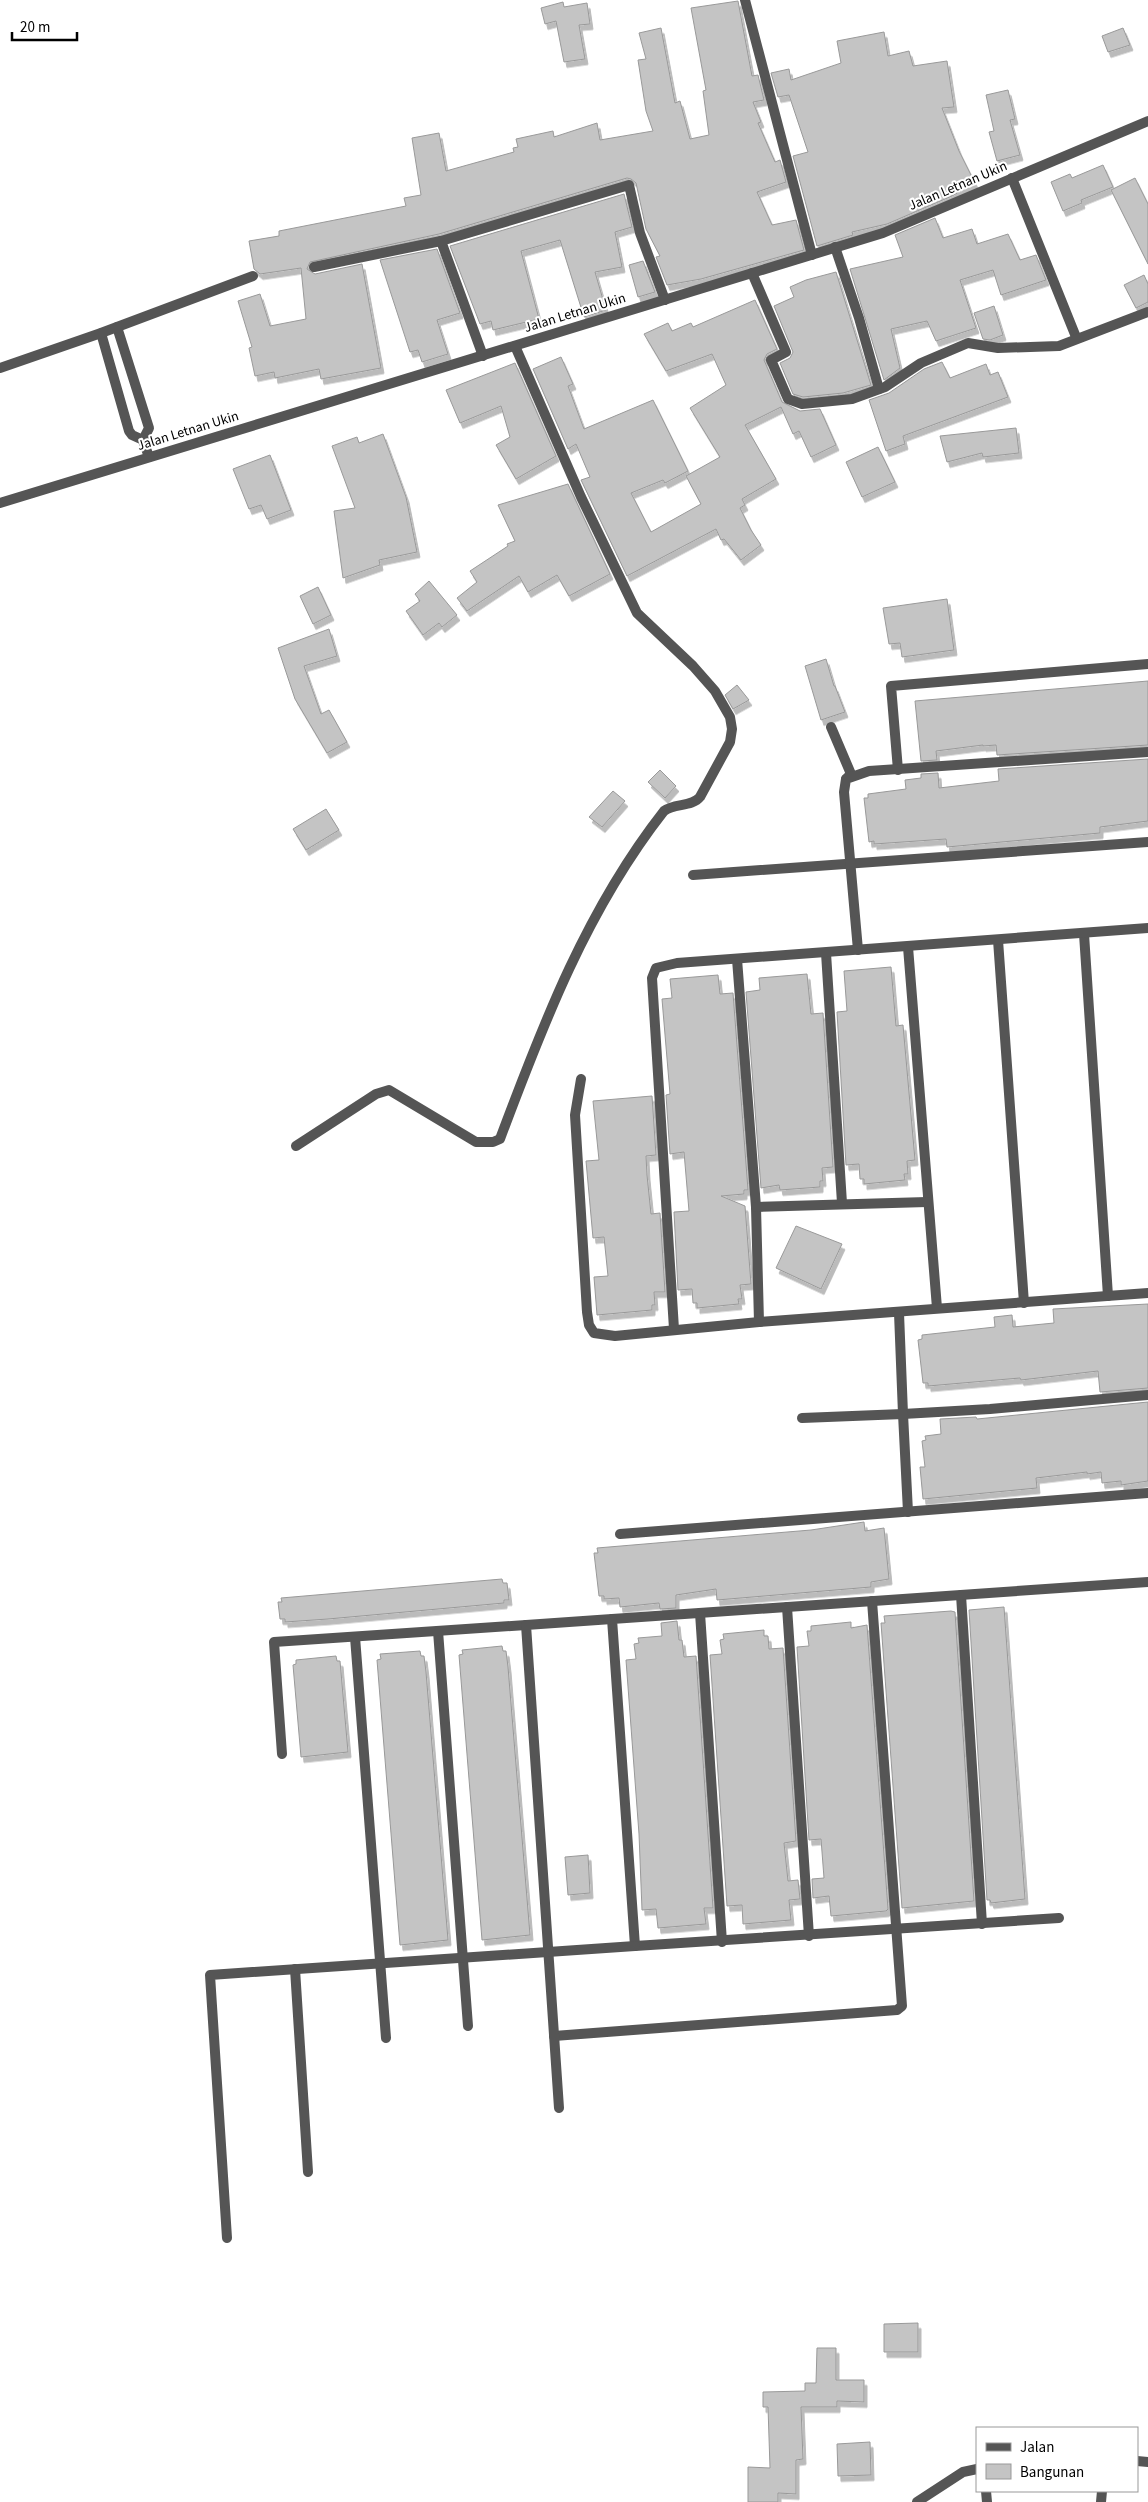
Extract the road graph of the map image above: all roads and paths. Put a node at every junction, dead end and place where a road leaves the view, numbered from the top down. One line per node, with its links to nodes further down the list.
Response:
1 (745, 0): 6 (street)
2 (1148, 121): 3 (street, Jalan Letnan Ukin)
3 (1012, 178): 5 (street, Jalan Letnan Ukin); 14 (street)
4 (441, 241): 7 (street); 10 (street); 16 (street)
5 (835, 248): 6 (street, Jalan Letnan Ukin); 18 (street)
6 (812, 255): 8 (street, Jalan Letnan Ukin)
7 (314, 267)
8 (752, 273): 10 (street, Jalan Letnan Ukin); 18 (street)
9 (253, 276): 12 (street)
10 (665, 300): 15 (street, Jalan Letnan Ukin)
11 (1148, 312): 14 (street)
12 (117, 327): 13 (street); 19 (street)
13 (101, 333): 17 (street); 19 (street)
14 (1076, 337): 18 (street)
15 (515, 346): 16 (street, Jalan Letnan Ukin); 38 (street)
16 (483, 356): 20 (street, Jalan Letnan Ukin)
17 (0, 368)
18 (879, 390)
19 (143, 440): 20 (street)
20 (149, 457): 21 (street, Jalan Letnan Ukin)
21 (0, 504)
22 (1148, 664): 25 (street)
23 (831, 727): 26 (street)
24 (1148, 752): 25 (street)
25 (898, 770): 26 (street)
26 (846, 779): 28 (street)
27 (1148, 842): 28 (street)
28 (850, 863): 29 (street); 34 (street)
29 (693, 875)
30 (1148, 928): 31 (street)
31 (1084, 934): 32 (street); 43 (street)
32 (998, 940): 33 (street); 44 (street)
33 (908, 947): 34 (street); 39 (street)
34 (858, 950): 35 (street)
35 (826, 954): 36 (street); 40 (street)
36 (737, 960): 41 (street); 48 (street)
37 (581, 1079): 48 (street)
38 (296, 1146)
39 (927, 1202): 40 (street); 45 (street)
40 (842, 1203): 41 (street)
41 (756, 1207): 47 (street)
42 (1148, 1294): 43 (street)
43 (1108, 1296): 44 (street)
44 (1024, 1302): 45 (street)
45 (937, 1308): 46 (street)
46 (899, 1313): 47 (street); 50 (street)
47 (759, 1322): 48 (street)
48 (674, 1329)
49 (1148, 1395): 50 (street)
50 (903, 1414): 51 (street); 53 (street)
51 (802, 1418)
52 (1148, 1493): 53 (street)
53 (908, 1512): 54 (street)
54 (620, 1534)
55 (1148, 1582): 56 (street)
56 (961, 1595): 57 (street); 66 (street)
57 (872, 1601): 58 (street); 67 (street)
58 (787, 1607): 59 (street); 68 (street)
59 (700, 1613): 60 (street); 69 (street)
60 (612, 1619): 61 (street); 70 (street)
61 (526, 1625): 62 (street); 71 (street)
62 (438, 1631): 63 (street); 72 (street)
63 (355, 1637): 64 (street); 73 (street)
64 (282, 1754)
65 (1059, 1918): 66 (street)
66 (982, 1924): 67 (street)
67 (897, 1930): 68 (street); 76 (street)
68 (809, 1936): 69 (street)
69 (722, 1942): 70 (street)
70 (635, 1946): 71 (street)
71 (548, 1952): 72 (street); 76 (street)
72 (464, 1958): 73 (street); 75 (street)
73 (381, 1963): 74 (street); 77 (street)
74 (295, 1969): 79 (street); 80 (street)
75 (468, 2026)
76 (554, 2036): 78 (street)
77 (386, 2038)
78 (559, 2108)
79 (308, 2172)
80 (227, 2238)
81 (976, 2469): 82 (street)
82 (917, 2502)

